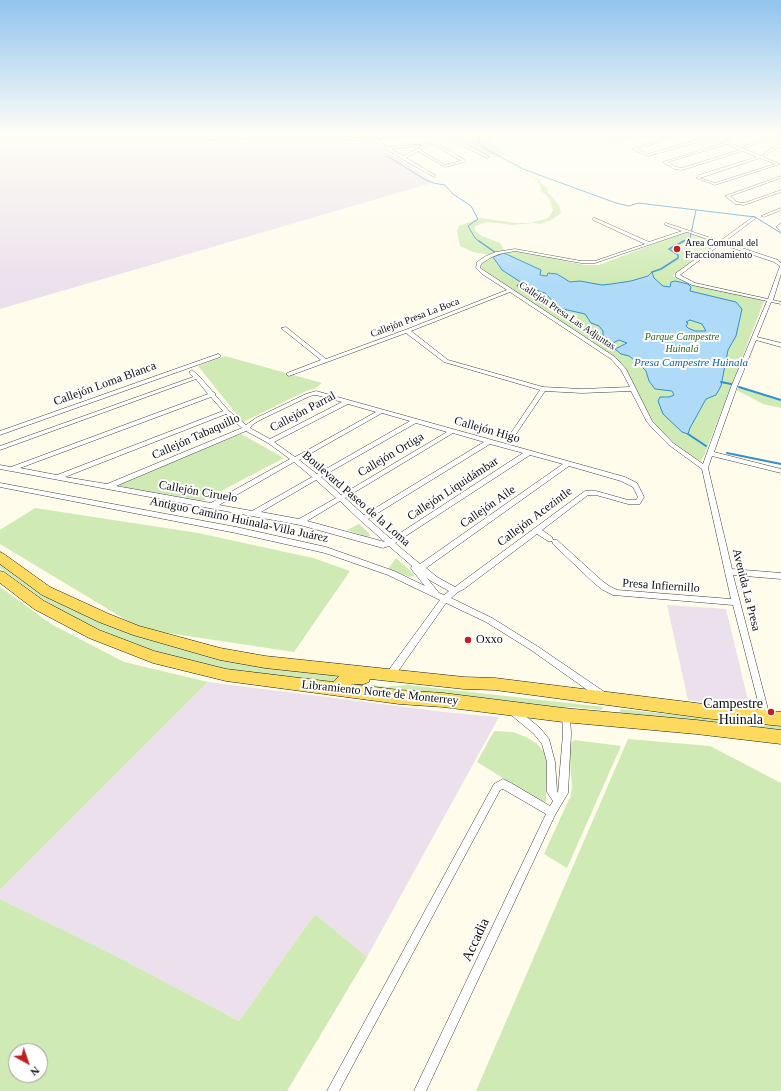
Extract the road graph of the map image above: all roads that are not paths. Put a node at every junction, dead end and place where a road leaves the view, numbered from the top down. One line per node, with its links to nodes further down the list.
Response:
1 (761, 184): 2 (street)
2 (781, 191)
3 (781, 209): 4 (street)
4 (763, 216)
5 (754, 218): 9 (street)
6 (594, 219): 10 (street)
7 (666, 224): 8 (street)
8 (687, 231): 9 (street); 10 (street, Callejón Presa Las Adjuntas)
9 (721, 242): 11 (street); 13 (street)
10 (647, 243): 12 (street, Callejón Presa Las Adjuntas)
11 (781, 266): 13 (street)
12 (512, 290): 16 (street, Callejón Presa La Boca); 23 (street, Callejón Presa Las Adjuntas)
13 (770, 300): 14 (street); 17 (street)
14 (781, 303)
15 (284, 328): 20 (street)
16 (407, 331): 20 (street, Callejón Presa La Boca); 22 (street)
17 (755, 338): 18 (street); 38 (street)
18 (781, 345)
19 (218, 356): 32 (street, Callejón Loma Blanca)
20 (325, 361): 21 (street, Callejón Presa La Boca)
21 (289, 374)
22 (543, 389): 23 (street); 33 (street)
23 (633, 389): 42 (street, Callejón Presa Las Adjuntas)
24 (313, 393): 26 (street, Callejón Higo); 30 (street, Callejón Tabaquillo)
25 (212, 394): 27 (street, Boulevard Paseo de la Loma); 36 (street, Boulevard Paseo de la Loma); 43 (street)
26 (347, 402): 28 (street, Callejón Higo); 34 (street, Callejón Parral)
27 (227, 412): 30 (street, Boulevard Paseo de la Loma); 46 (street)
28 (380, 412): 29 (street, Callejón Higo); 39 (street)
29 (415, 421): 31 (street, Callejón Higo); 45 (street)
30 (246, 429): 34 (street, Boulevard Paseo de la Loma); 48 (street, Callejón Tabaquillo)
31 (452, 431): 35 (street, Callejón Higo); 49 (street, Callejón Ortiga)
32 (0, 433)
33 (512, 436)
34 (270, 442): 39 (street, Boulevard Paseo de la Loma)
35 (489, 442): 37 (street, Callejón Higo); 53 (street)
36 (0, 448)
37 (528, 453): 40 (street, Callejón Higo); 56 (street, Callejón Liquidámbar)
38 (710, 453): 42 (street); 44 (street)
39 (294, 459): 45 (street, Boulevard Paseo de la Loma); 51 (street)
40 (568, 464): 50 (street, Callejón Higo); 58 (street, Callejón Aile)
41 (0, 467): 43 (street, Callejón Ciruelo)
42 (705, 468): 59 (street, Avenida La Presa)
43 (12, 469): 46 (street, Callejón Ciruelo)
44 (781, 471)
45 (317, 477): 49 (street, Boulevard Paseo de la Loma); 52 (street)
46 (56, 478): 48 (street, Callejón Ciruelo)
47 (0, 485): 62 (street, Antiguo Camino Huinala-Villa Juárez)
48 (107, 487): 51 (street, Callejón Ciruelo)
49 (340, 499): 53 (street, Boulevard Paseo de la Loma); 54 (street, Callejón Ortiga)
50 (638, 502): 55 (street, Callejón Acezintle)
51 (211, 506): 52 (street, Callejón Ciruelo)
52 (254, 513): 54 (street, Callejón Ciruelo)
53 (363, 519): 56 (street, Boulevard Paseo de la Loma)
54 (300, 522): 56 (street, Callejón Ciruelo)
55 (537, 530): 63 (street, Callejón Acezintle); 65 (street, Presa Infiernillo)
56 (390, 544): 58 (street, Boulevard Paseo de la Loma)
57 (0, 557): 67 (main road, Libramiento Norte de Monterrey)
58 (419, 571): 62 (street, Callejón Aile); 63 (street); 64 (street)
59 (729, 572): 61 (street); 65 (street, Avenida La Presa)
60 (0, 576): 68 (main road, Libramiento Norte de Monterrey)
61 (781, 576)
62 (408, 582): 64 (street, Antiguo Camino Huinala-Villa Juárez)
63 (453, 592): 64 (street, Callejón Acezintle); 66 (street)
64 (441, 598): 66 (street, Antiguo Camino Huinala-Villa Juárez); 67 (street)
65 (736, 602): 72 (street, Avenida La Presa)
66 (465, 609): 69 (street, Antiguo Camino Huinala-Villa Juárez)
67 (391, 674): 68 (main road); 69 (main road, Libramiento Norte de Monterrey)
68 (336, 689): 70 (main road, Libramiento Norte de Monterrey)
69 (606, 699): 71 (main road); 72 (main road, Libramiento Norte de Monterrey)
70 (510, 708): 71 (main road, Libramiento Norte de Monterrey); 75 (street)
71 (566, 715): 74 (main road, Libramiento Norte de Monterrey); 75 (street, Accadia)
72 (766, 717): 73 (main road, Libramiento Norte de Monterrey)
73 (781, 719)
74 (781, 737)
75 (558, 801): 76 (street, Accadia)
76 (552, 812): 77 (street); 78 (street, Accadia)
77 (333, 1091)
78 (420, 1091)

